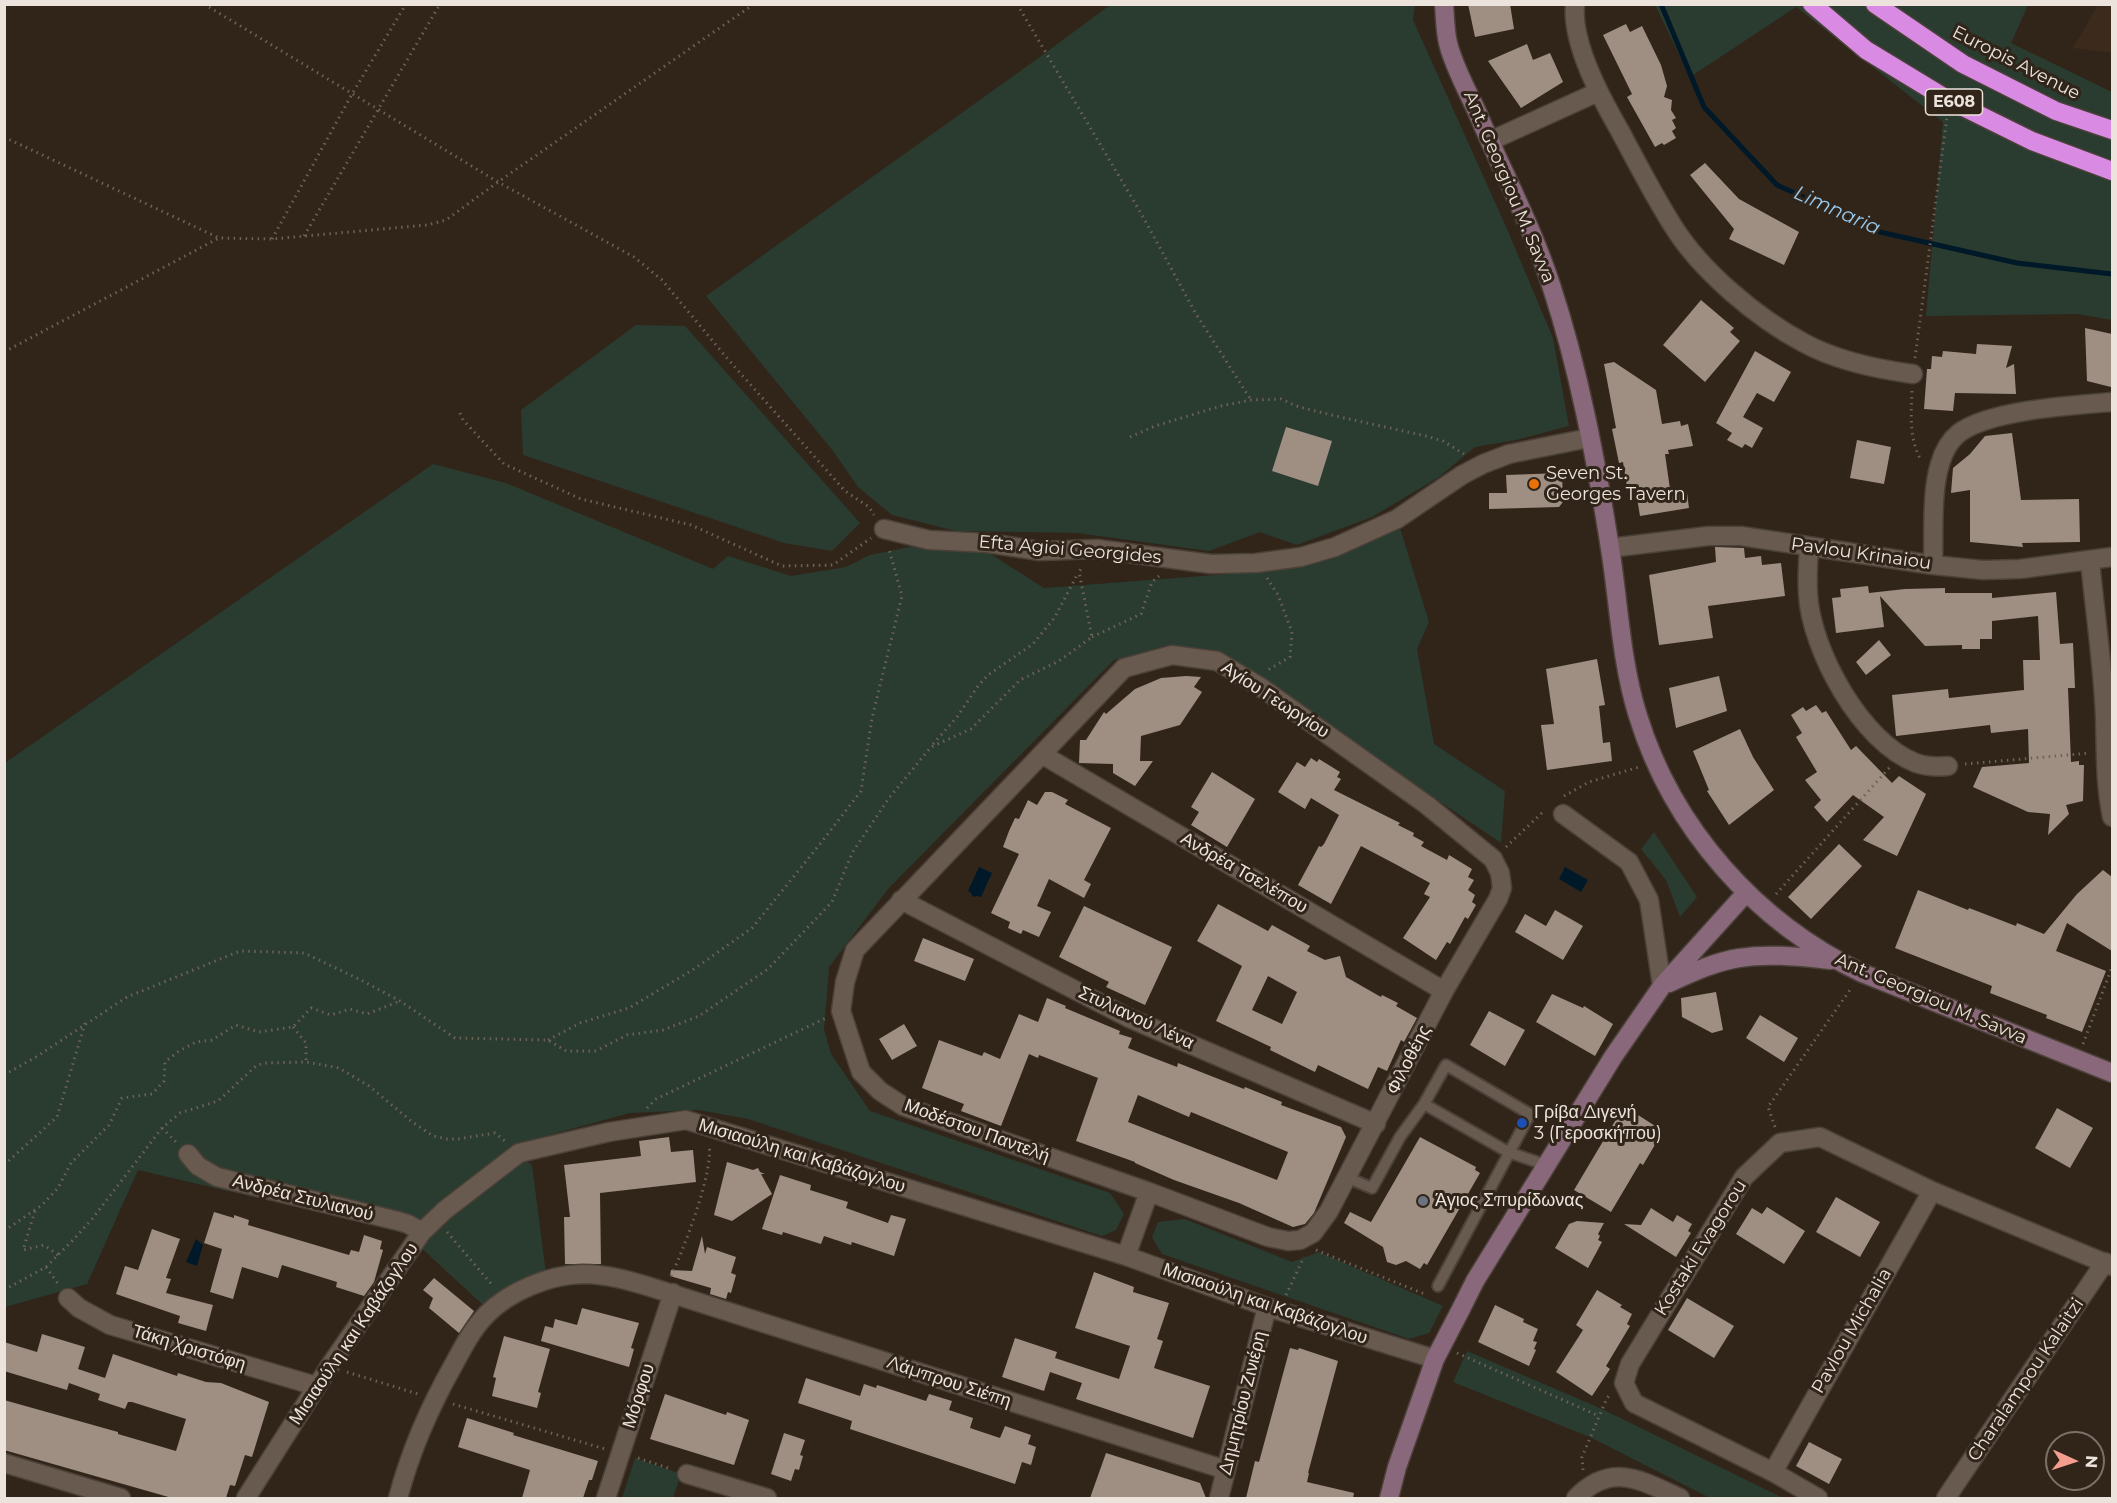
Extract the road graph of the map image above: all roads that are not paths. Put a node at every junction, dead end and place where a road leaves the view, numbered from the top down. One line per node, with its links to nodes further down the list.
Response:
1 (1444, 4): 7 (main road, Ant. Georgiou M. Savva)
2 (1575, 4): 5 (street)
3 (1812, 4): 8 (highway, E608)
4 (1875, 4): 6 (highway, Europis Avenue / E608)
5 (1598, 92): 7 (street); 9 (street)
6 (2112, 130)
7 (1490, 141): 11 (main road, Ant. Georgiou M. Savva)
8 (2112, 171)
9 (1912, 374)
10 (2112, 402): 17 (street)
11 (1589, 438): 12 (street, Efta Agioi Georgides); 14 (main road, Ant. Georgiou M. Savva)
12 (884, 529)
13 (1809, 547): 14 (street, Pavlou Krinaiou); 17 (street, Pavlou Krinaiou); 20 (street)
14 (1610, 548): 24 (main road, Ant. Georgiou M. Savva)
15 (2112, 557): 16 (street, Pavlou Krinaiou)
16 (2090, 561): 17 (street, Pavlou Krinaiou); 18 (street)
17 (1933, 566)
18 (2109, 715): 22 (street)
19 (1043, 755): 23 (street, Αγίου Γεωργίου); 25 (street, Αγίου Γεωργίου); 28 (street, Ανδρέα Τσελέπου)
20 (1948, 766)
21 (1563, 814): 27 (street)
22 (2112, 817)
23 (1493, 859): 28 (street, Φιλοθέης)
24 (1745, 894): 26 (main road, Ant. Georgiou M. Savva); 27 (main road)
25 (901, 900): 31 (street, Στυλιανού Λένα); 36 (street, Μοδέστου Παντελή)
26 (1834, 960): 27 (main road); 29 (main road, Ant. Georgiou M. Savva)
27 (1662, 986): 34 (main road)
28 (1444, 991): 31 (street, Φιλοθέης)
29 (2112, 1072)
30 (1424, 1104): 32 (lane); 32 (lane); 35 (lane)
31 (1376, 1124): 35 (street, Φιλοθέης)
32 (1508, 1152): 34 (lane); 42 (lane)
33 (188, 1154): 38 (street, Ανδρέα Στυλιανού)
34 (1546, 1165): 46 (main road)
35 (1348, 1178): 39 (street, Φιλοθέης)
36 (1149, 1191): 39 (street, Μοδέστου Παντελή); 40 (street)
37 (1932, 1191): 41 (street); 50 (street, Pavlou Michalia); 50 (street, Kostaki Evagorou)
38 (422, 1232): 40 (street, Μισιαούλη και Καβάζογλου); 47 (street, Μισιαούλη και Καβάζογλου)
39 (1288, 1241)
40 (1126, 1256): 45 (street, Μισιαούλη και Καβάζογλου)
41 (2109, 1264): 62 (street, Charalampou Kalaitzi)
42 (1438, 1286)
43 (668, 1292): 49 (street, Λάμπρου Σιέπη); 55 (street, Λάμπρου Σιέπη); 56 (street, Μόρφου)
44 (68, 1298): 47 (street, Τάκη Χριστόφη)
45 (1273, 1309): 46 (street, Μισιαούλη και Καβάζογλου); 49 (street, Δημητρίου Ζινιέρη)
46 (1438, 1353): 59 (main road)
47 (316, 1386): 54 (street, Μισιαούλη και Καβάζογλου)
48 (4, 1463): 53 (street)
49 (1226, 1470): 58 (street, Δημητρίου Ζινιέρη)
50 (1773, 1472): 61 (street)
51 (687, 1474): 57 (street)
52 (1581, 1493): 60 (street)
53 (121, 1498)
54 (246, 1498)
55 (398, 1498)
56 (606, 1498)
57 (767, 1498)
58 (1219, 1498)
59 (1389, 1498)
60 (1680, 1498)
61 (1818, 1498)
62 (1946, 1498)

